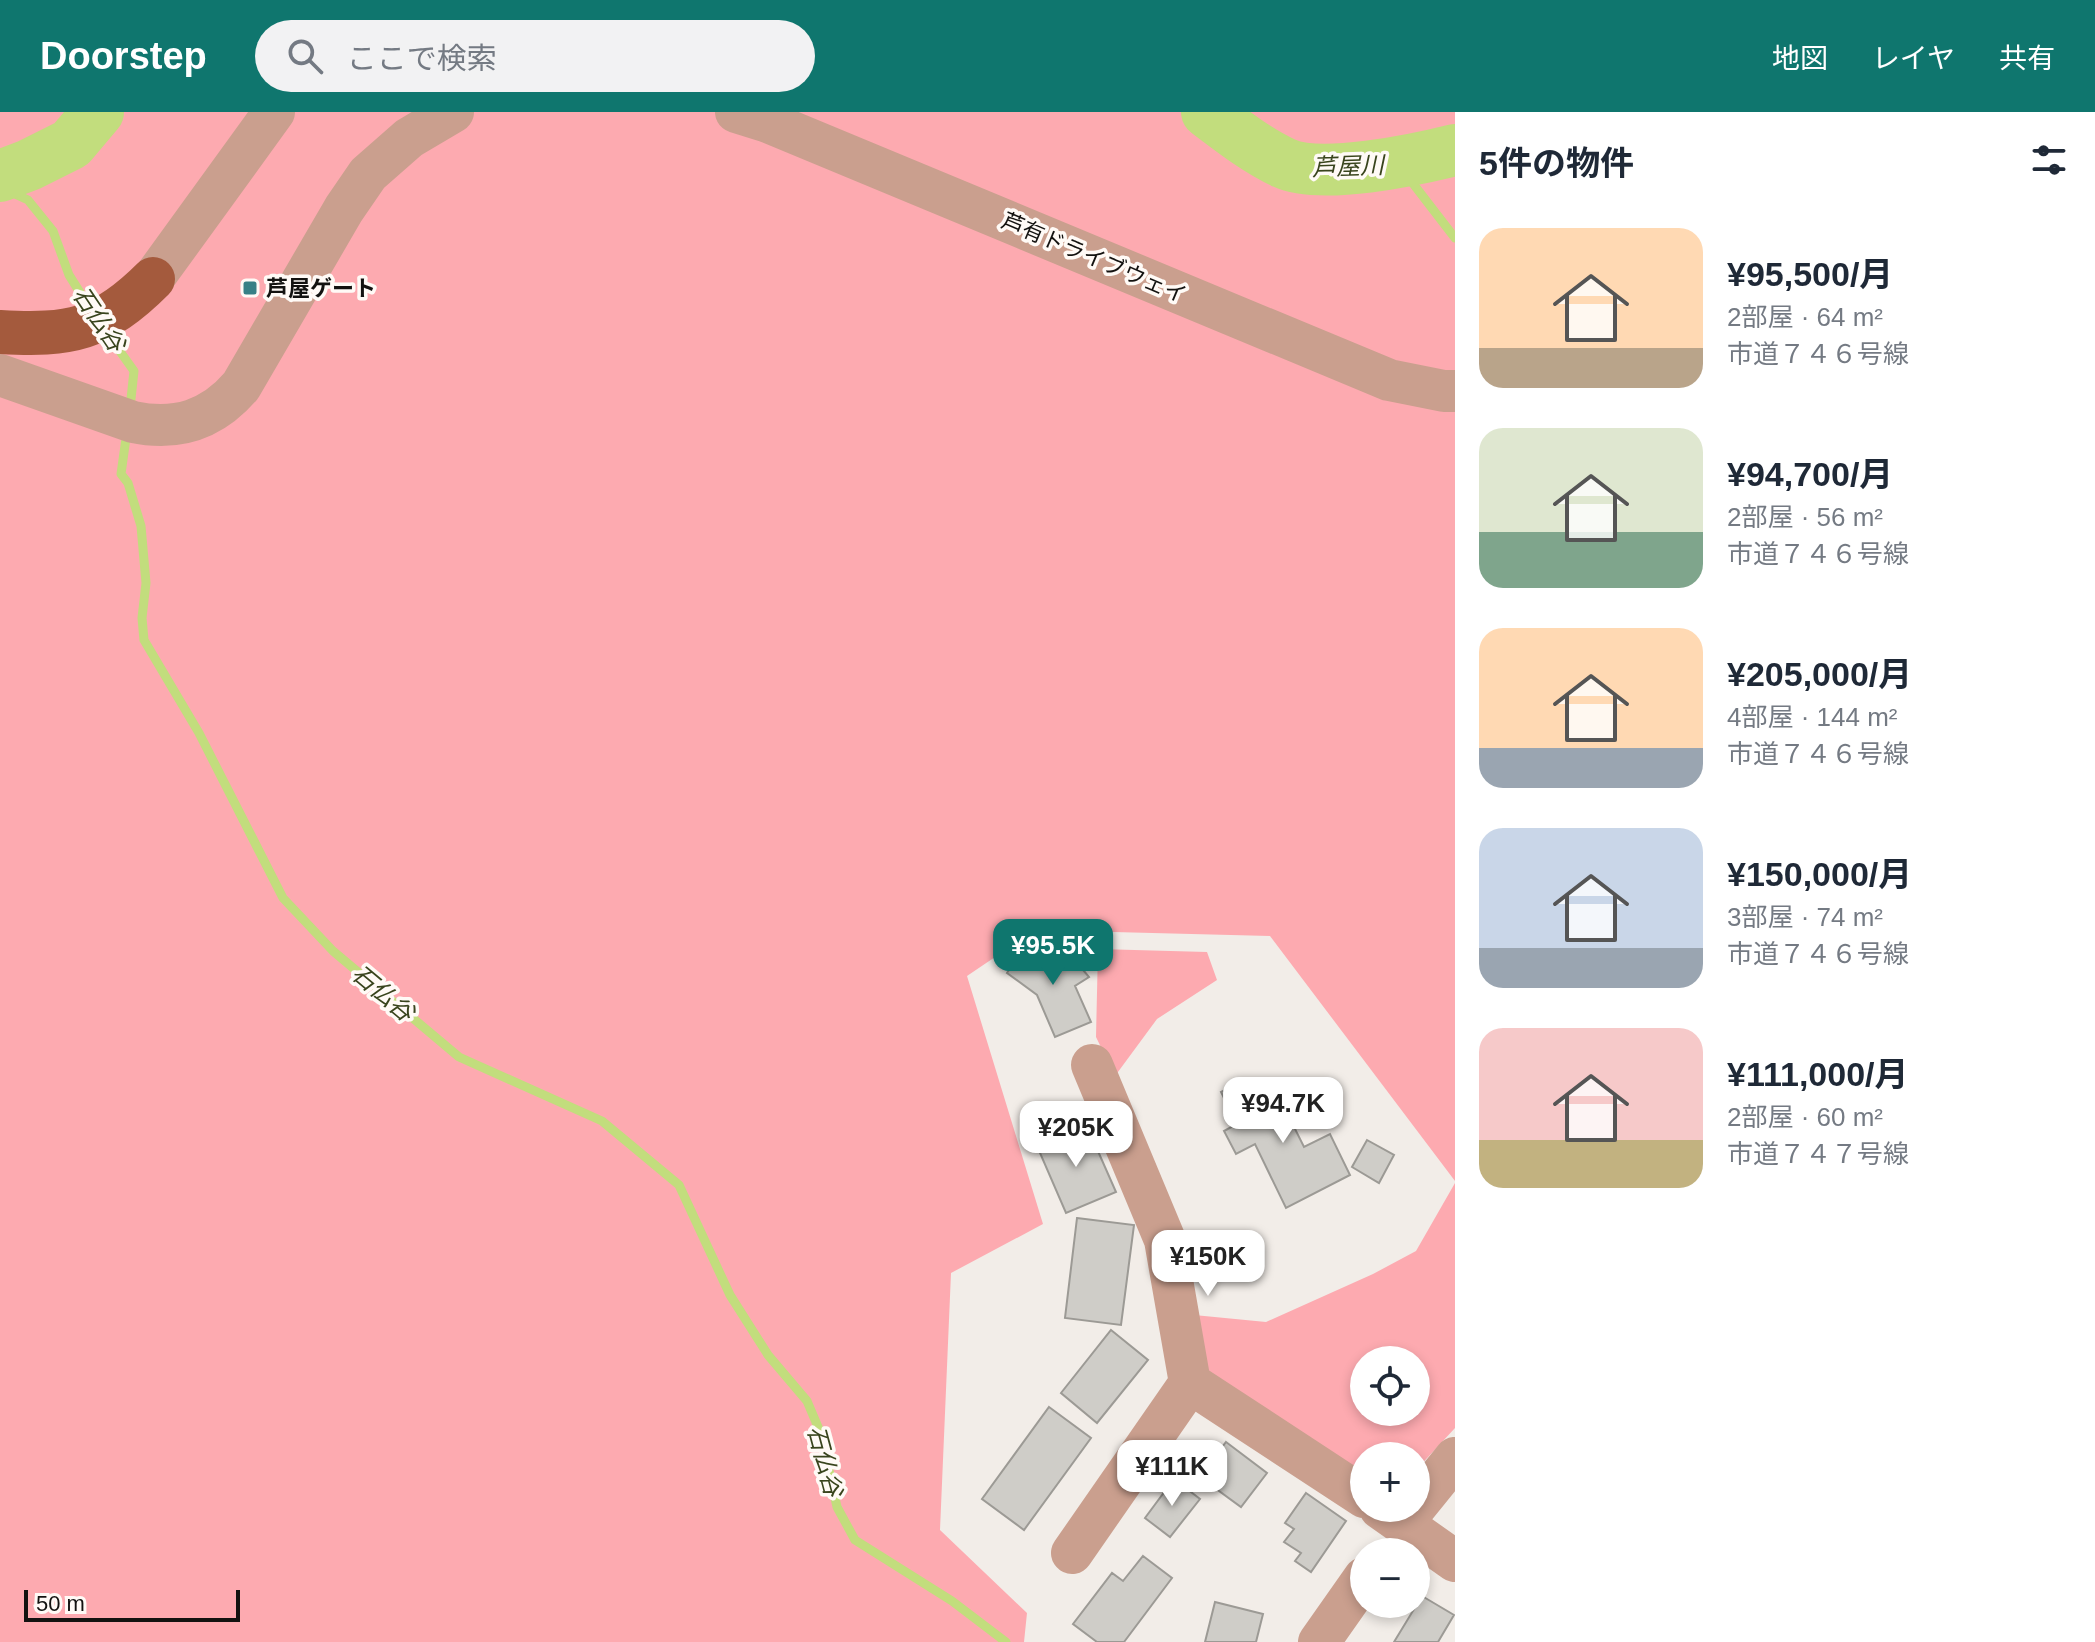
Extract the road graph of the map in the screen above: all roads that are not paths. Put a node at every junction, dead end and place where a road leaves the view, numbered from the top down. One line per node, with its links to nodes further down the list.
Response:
1 (274, 112): 4 (street)
2 (453, 112): 6 (street)
3 (736, 112): 7 (street, 芦有ドライブウェイ)
4 (153, 279): 5 (main road)
5 (0, 332)
6 (0, 375)
7 (1455, 391)
8 (1092, 1065): 9 (street)
9 (1190, 1383): 12 (street); 14 (street)
10 (1455, 1458): 11 (street)
11 (1430, 1485)
12 (1350, 1488)
13 (1403, 1522): 15 (street)
14 (1072, 1553)
15 (1455, 1561)
16 (1350, 1598): 17 (street)
17 (1319, 1642)

